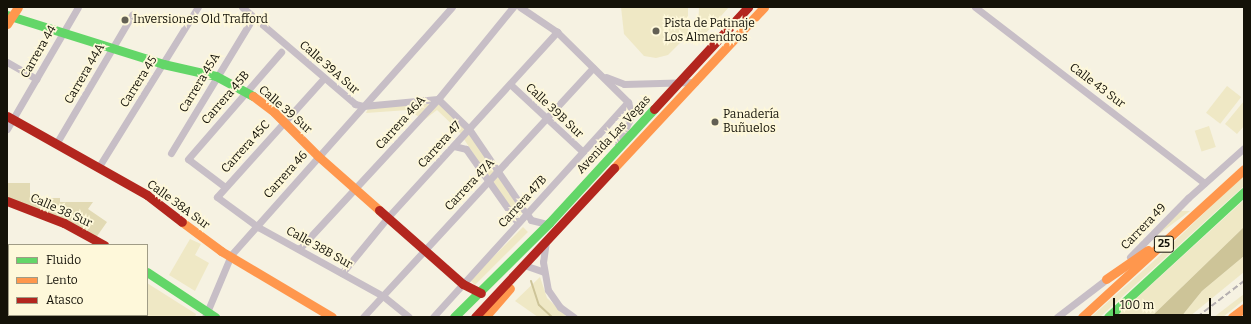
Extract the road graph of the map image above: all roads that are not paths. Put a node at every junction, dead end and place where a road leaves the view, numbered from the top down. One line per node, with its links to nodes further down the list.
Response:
1 (18, 7): 14 (main road)
2 (78, 7): 17 (street, Carrera 44)
3 (198, 7): 21 (street, Carrera 45)
4 (242, 7): 25 (street, Calle 39A Sur)
5 (452, 7): 34 (street, Carrera 46)
6 (513, 7): 32 (street, Carrera 46A)
7 (520, 7): 16 (street)
8 (741, 7): 13 (street)
9 (748, 7): 13 (main road, Avenida Las Vegas)
10 (764, 7): 27 (main road, Avenida Las Vegas)
11 (976, 7): 52 (street, Calle 43 Sur)
12 (132, 15): 18 (street, Carrera 44A)
13 (739, 17): 28 (main road, Avenida Las Vegas)
14 (9, 19): 17 (main road, Calle 39 Sur)
15 (249, 24): 24 (street, Carrera 45A)
16 (557, 32): 22 (street); 29 (street, Carrera 47)
17 (63, 33): 18 (main road, Calle 39 Sur); 26 (street, Carrera 44)
18 (113, 48): 21 (main road, Calle 39 Sur); 41 (street, Carrera 44A)
19 (281, 52): 30 (street, Carrera 45B)
20 (7, 62): 26 (street)
21 (163, 64): 24 (main road, Calle 39 Sur); 48 (street, Carrera 45)
22 (593, 68): 23 (street); 36 (street, Carrera 47A)
23 (600, 74): 28 (street); 33 (street)
24 (216, 76): 30 (main road, Calle 39 Sur); 46 (street, Carrera 45A)
25 (324, 78): 34 (street, Calle 39A Sur); 37 (street, Carrera 45C)
26 (36, 79): 35 (street, Carrera 44)
27 (695, 82): 28 (street); 38 (main road, Avenida Las Vegas)
28 (679, 83): 31 (main road, Avenida Las Vegas)
29 (511, 85): 36 (street, Calle 39B Sur); 40 (street, Carrera 47)
30 (246, 91): 37 (main road, Calle 39 Sur); 53 (street, Carrera 45B)
31 (665, 98): 38 (main road); 45 (main road, Avenida Las Vegas)
32 (438, 99): 34 (street, Calle 39A Sur); 40 (street); 54 (street, Carrera 46A)
33 (628, 102): 44 (street, Carrera 47B); 45 (street)
34 (363, 106): 47 (street, Carrera 46)
35 (10, 118): 39 (street, Carrera 44); 41 (main road, Calle 38A Sur)
36 (546, 119): 44 (street, Calle 39B Sur); 50 (street, Carrera 47A)
37 (283, 122): 47 (main road, Calle 39 Sur); 53 (street, Carrera 45C)
38 (653, 126): 64 (main road, Avenida Las Vegas)
39 (7, 129)
40 (469, 129): 42 (street, Carrera 47); 50 (street)
41 (56, 144): 48 (main road, Calle 38A Sur)
42 (454, 146): 51 (street); 59 (street, Carrera 47)
43 (1244, 148): 52 (street, Carrera 49)
44 (583, 152): 58 (street, Carrera 47B)
45 (614, 152): 62 (main road, Avenida Las Vegas)
46 (171, 154)
47 (318, 156): 54 (main road, Calle 39 Sur); 63 (street, Carrera 46)
48 (98, 168): 69 (main road, Calle 38A Sur)
49 (1244, 169): 60 (main road, 25)
50 (498, 171): 51 (street, Carrera 47A); 58 (street)
51 (488, 181): 61 (street); 68 (street, Carrera 47A)
52 (1204, 183): 74 (street, Carrera 49)
53 (225, 187): 56 (street, Carrera 45C)
54 (356, 189): 59 (main road, Calle 39 Sur); 67 (street, Carrera 46A)
55 (1244, 192): 91 (main road, 25)
56 (218, 197): 63 (street, Calle 38B Sur)
57 (7, 201): 65 (main road, Calle 38 Sur)
58 (527, 214): 61 (street, Carrera 47B); 62 (street)
59 (388, 217): 68 (main road, Calle 39 Sur); 73 (street, Carrera 47)
60 (1188, 221): 74 (main road); 90 (main road, 25)
61 (518, 223): 75 (street, Carrera 47B)
62 (547, 224): 66 (main road, Avenida Las Vegas)
63 (255, 225): 67 (street, Calle 38B Sur); 69 (street, Carrera 46)
64 (546, 239): 70 (main road, Avenida Las Vegas); 71 (street)
65 (102, 244)
66 (524, 247): 70 (main road); 76 (main road, Avenida Las Vegas)
67 (299, 249): 73 (street, Calle 38B Sur)
68 (424, 250): 75 (main road, Calle 39 Sur); 77 (street, Carrera 47A)
69 (231, 255): 79 (street, Carrera 46); 80 (main road, Calle 38A Sur)
70 (527, 264): 71 (street); 86 (main road, Avenida Las Vegas); 87 (main road, Avenida Las Vegas)
71 (544, 272): 88 (street)
72 (148, 273): 79 (main road)
73 (342, 273): 77 (street, Calle 38B Sur)
74 (1106, 279): 89 (street, Carrera 49)
75 (463, 284): 76 (main road, Calle 39 Sur); 83 (street, Carrera 47B)
76 (479, 293): 84 (main road, Avenida Las Vegas); 85 (main road, Avenida Las Vegas)
77 (383, 296): 81 (street, Carrera 47A); 82 (street, Calle 38B Sur)
78 (1244, 308): 92 (main road)
79 (209, 315)
80 (332, 317)
81 (363, 317)
82 (409, 317)
83 (433, 317)
84 (454, 317)
85 (460, 317)
86 (475, 317)
87 (486, 317)
88 (574, 317)
89 (1057, 317)
90 (1082, 317)
91 (1108, 317)
92 (1232, 317)

